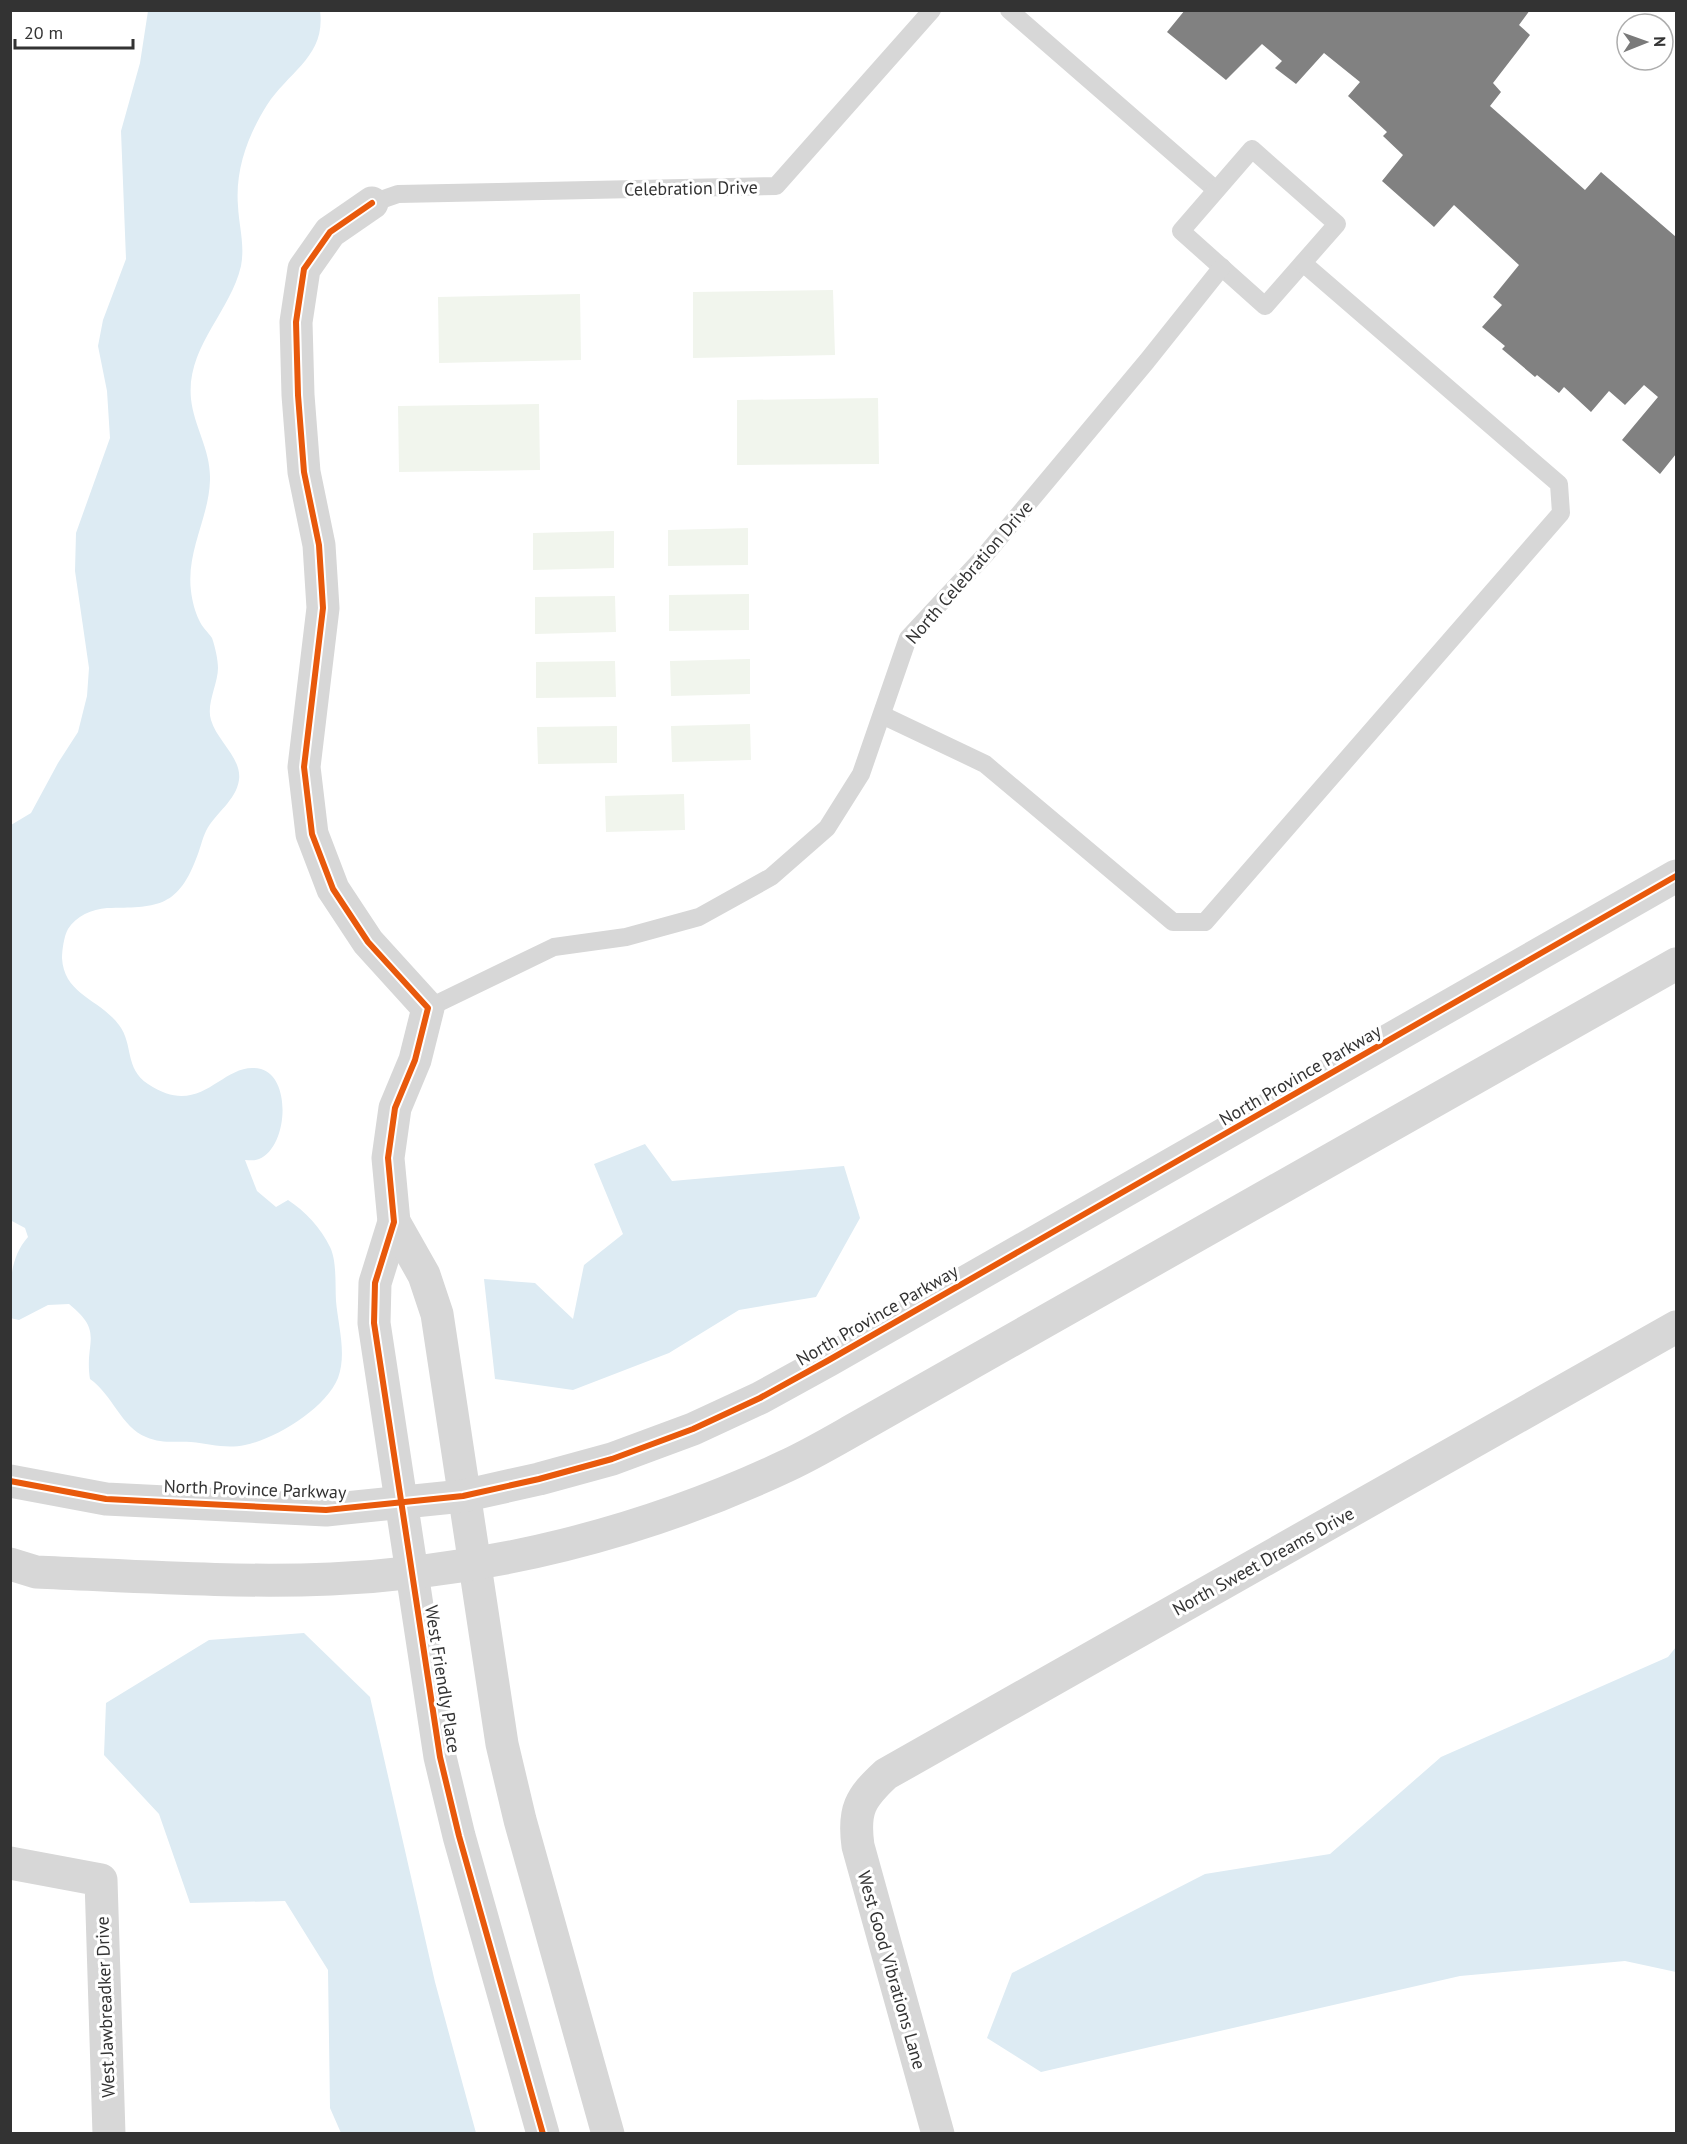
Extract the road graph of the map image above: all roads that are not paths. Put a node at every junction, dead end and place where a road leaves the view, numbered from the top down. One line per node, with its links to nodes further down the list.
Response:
1 (932, 10): 4 (lane, Celebration Drive)
2 (1009, 10): 3 (lane)
3 (1216, 190): 5 (lane); 6 (lane)
4 (372, 204): 11 (street)
5 (1303, 263): 6 (lane); 7 (lane)
6 (1222, 267): 7 (lane, North Celebration Drive)
7 (882, 715): 11 (lane, North Celebration Drive)
8 (1677, 876): 15 (street, North Province Parkway)
9 (1677, 954): 10 (street)
10 (1664, 971): 17 (street)
11 (428, 1008): 12 (street)
12 (394, 1222): 15 (street); 16 (street, West Friendly Place)
13 (1677, 1327): 20 (street, North Sweet Dreams Drive)
14 (10, 1481): 16 (street, North Province Parkway)
15 (463, 1496): 16 (street, North Province Parkway); 17 (street)
16 (401, 1502): 19 (street, West Friendly Place)
17 (473, 1563): 19 (street); 24 (street)
18 (10, 1564): 19 (street)
19 (411, 1573): 23 (street, West Friendly Place)
20 (858, 1806): 25 (street, West Good Vibrations Lane)
21 (10, 1863): 22 (street, West Jawbreadker Drive)
22 (109, 2133)
23 (543, 2133)
24 (608, 2133)
25 (938, 2133)

